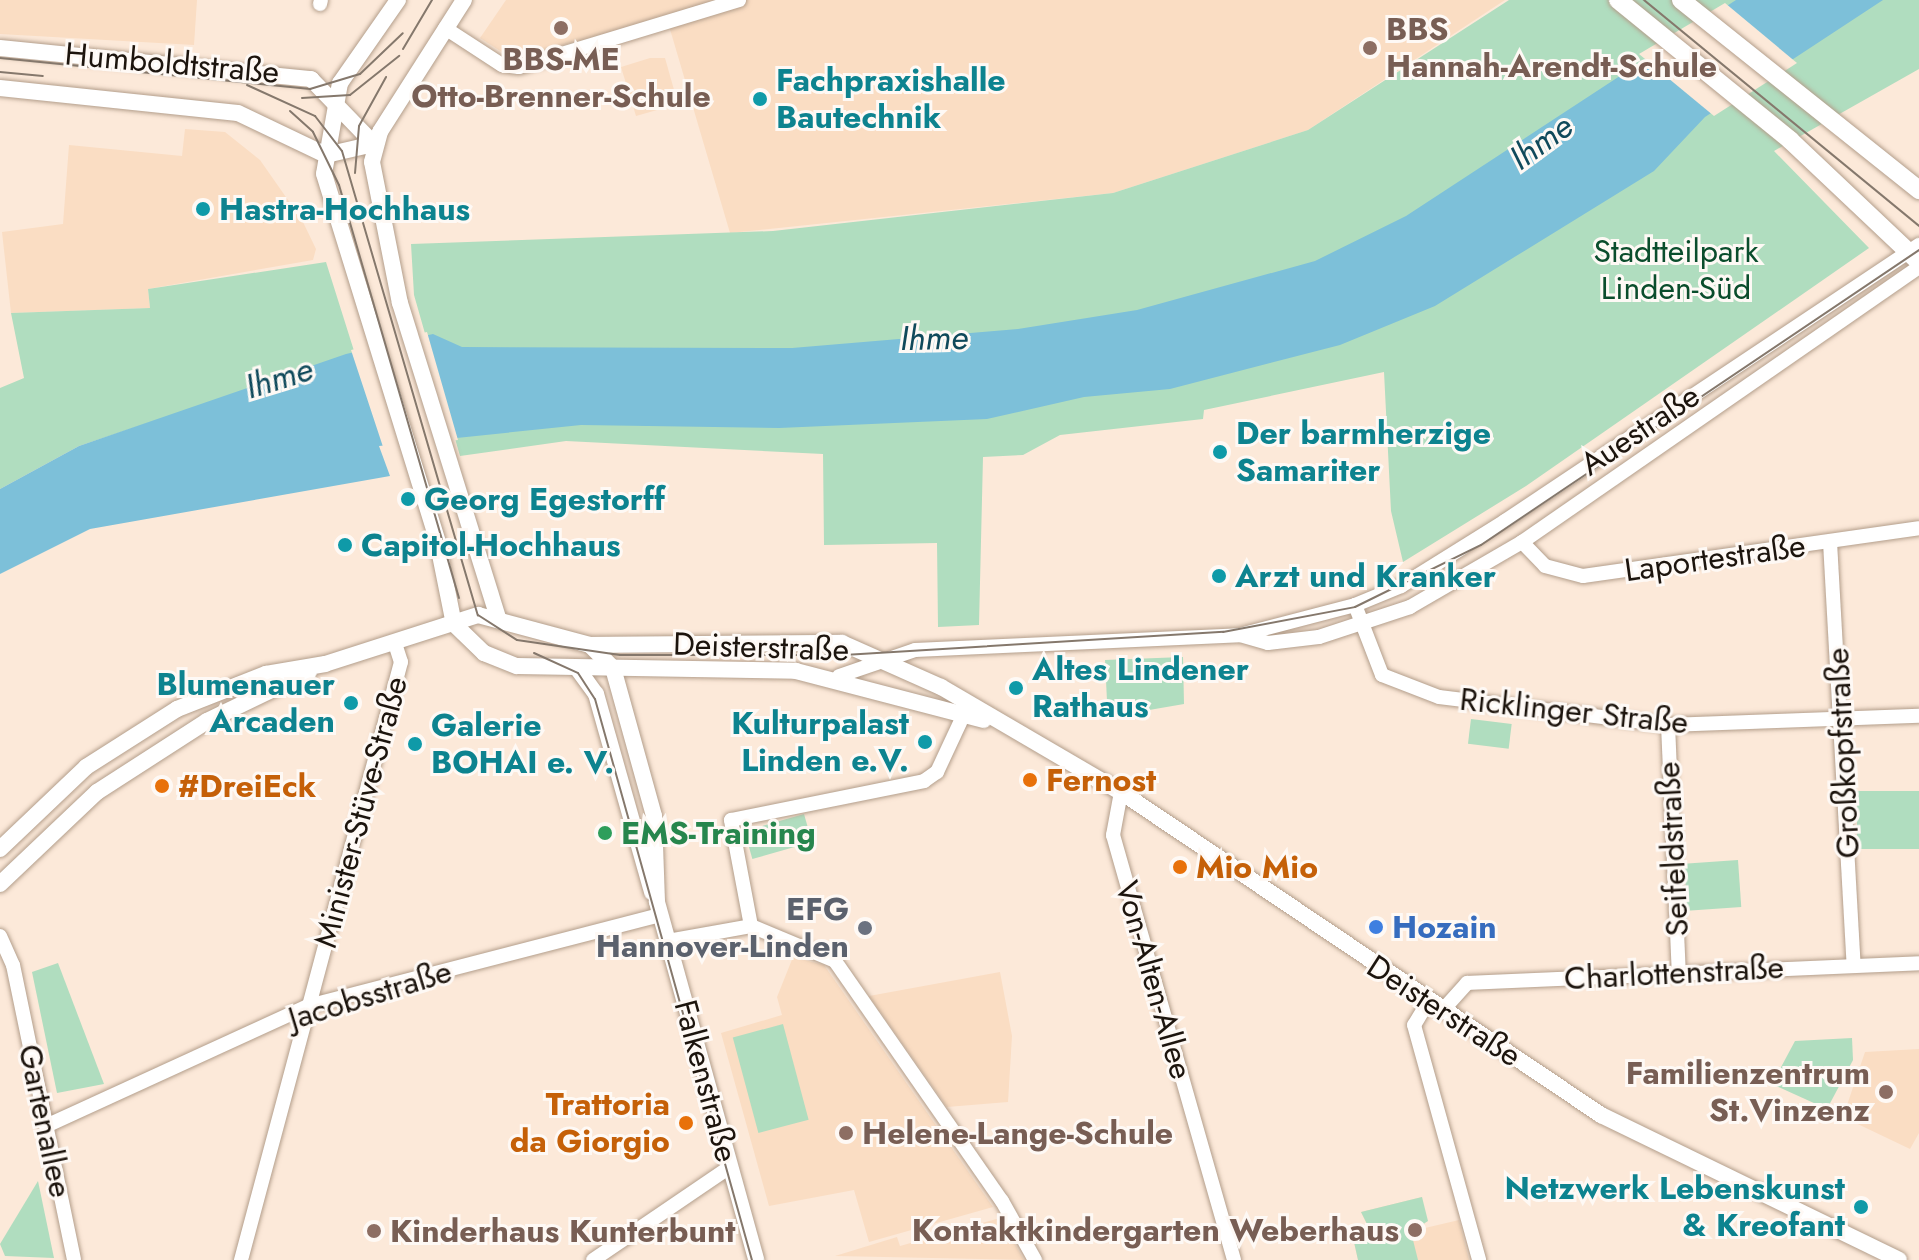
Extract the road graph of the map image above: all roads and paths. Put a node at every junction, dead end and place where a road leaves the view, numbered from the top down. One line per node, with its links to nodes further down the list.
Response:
1 (398, 0): 9 (street)
2 (464, 0): 6 (street)
3 (739, 0): 6 (street)
4 (1618, 0): 13 (main road)
5 (1681, 0): 12 (main road)
6 (445, 28): 10 (street)
7 (0, 48): 9 (street, Humboldtstraße)
8 (0, 88): 11 (street, Humboldtstraße)
9 (336, 99): 10 (street, Humboldtstraße); 11 (street)
10 (374, 144): 11 (street); 18 (street)
11 (326, 155): 19 (street)
12 (1919, 190)
13 (1916, 256): 15 (street, Auestraße); 17 (street, Auestraße)
14 (1919, 528): 16 (street, Laportestraße)
15 (1522, 542): 16 (street, Laportestraße); 20 (street, Auestraße)
16 (1830, 542): 31 (street, Großkopfstraße)
17 (1355, 605): 20 (street, Ricklinger Straße); 21 (street)
18 (498, 618): 19 (street); 23 (street)
19 (454, 624): 22 (street); 27 (street, Deisterstraße)
20 (1360, 628): 21 (street); 32 (street, Ricklinger Straße)
21 (1240, 635): 24 (street)
22 (395, 643): 25 (street); 44 (street, Minister-Stüve-Straße)
23 (590, 645): 24 (street, Deisterstraße); 26 (street, Falkenstraße)
24 (885, 660): 28 (street); 33 (street, Deisterstraße)
25 (325, 664): 35 (street); 36 (street)
26 (613, 668): 27 (street, Deisterstraße); 28 (street, Deisterstraße); 37 (street, Falkenstraße)
27 (582, 669): 37 (street, Falkenstraße)
28 (839, 676): 29 (street, Deisterstraße)
29 (964, 714): 33 (street, Deisterstraße); 38 (street)
30 (1919, 716): 31 (street, Ricklinger Straße)
31 (1842, 719): 32 (street, Ricklinger Straße); 42 (street, Großkopfstraße)
32 (1668, 725): 43 (street, Seifeldstraße)
33 (1009, 728): 34 (street, Deisterstraße)
34 (1121, 792): 45 (street, Deisterstraße); 53 (street, Von-Alten-Allee)
35 (0, 849)
36 (0, 884)
37 (659, 908): 40 (street, Falkenstraße); 44 (street, Jacobsstraße)
38 (751, 926): 40 (street); 52 (street)
39 (0, 936): 46 (street, Gartenallee)
40 (668, 941): 47 (street, Falkenstraße)
41 (1919, 963): 42 (street, Charlottenstraße)
42 (1854, 965): 43 (street, Charlottenstraße)
43 (1679, 972): 45 (street, Charlottenstraße)
44 (308, 1006): 46 (street, Jacobsstraße); 49 (street, Minister-Stüve-Straße)
45 (1435, 1006): 54 (street); 55 (street, Deisterstraße)
46 (46, 1126): 48 (street, Gartenallee)
47 (730, 1167): 50 (street); 51 (street, Falkenstraße)
48 (72, 1260)
49 (241, 1260)
50 (593, 1260)
51 (756, 1260)
52 (1035, 1260)
53 (1234, 1260)
54 (1479, 1260)
55 (1899, 1260)

